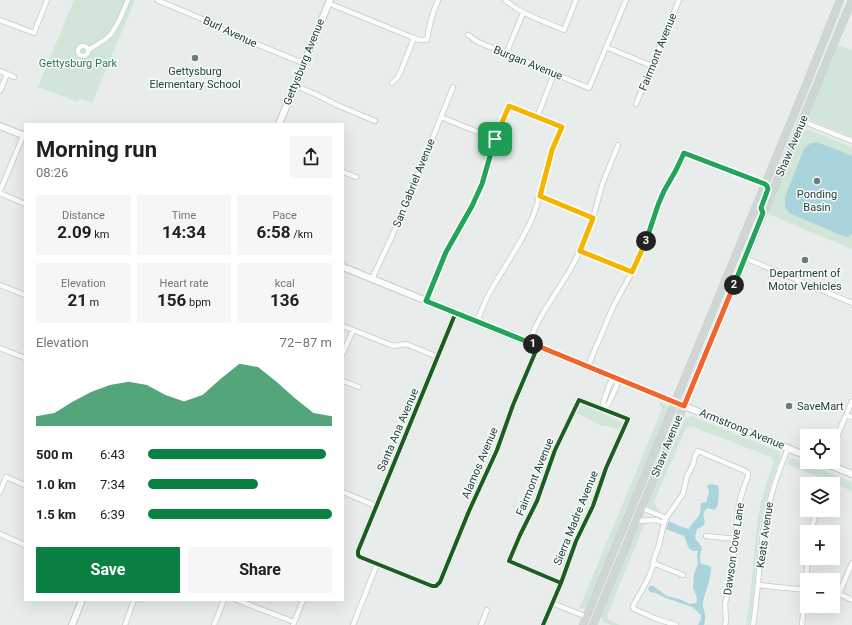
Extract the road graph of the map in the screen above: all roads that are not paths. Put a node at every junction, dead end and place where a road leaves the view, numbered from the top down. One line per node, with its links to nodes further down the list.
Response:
1 (47, 0): 14 (street)
2 (128, 0): 18 (street)
3 (157, 0): 11 (street, Burl Avenue)
4 (438, 0): 16 (street)
5 (505, 0): 13 (street)
6 (576, 0): 13 (street)
7 (626, 0): 17 (street)
8 (679, 0): 22 (street, Fairmont Avenue)
9 (840, 0): 19 (main road, Shaw Avenue)
10 (852, 0): 32 (main road, Shaw Avenue)
11 (163, 1): 21 (street, Burl Avenue)
12 (329, 2): 16 (street); 21 (street, Gettysburg Avenue)
13 (524, 13): 20 (street)
14 (0, 20)
15 (468, 35): 20 (street, Burgan Avenue)
16 (414, 38): 27 (street)
17 (606, 47): 22 (street); 25 (street, Burgan Avenue)
18 (88, 50)
19 (821, 50): 30 (main road, Shaw Avenue); 32 (main road)
20 (506, 54): 25 (street, Burgan Avenue)
21 (303, 63): 28 (street, Gettysburg Avenue)
22 (652, 66): 33 (street, Fairmont Avenue)
23 (0, 72): 24 (street)
24 (7, 74): 26 (street); 31 (street)
25 (554, 74): 35 (street)
26 (14, 77)
27 (392, 83)
28 (294, 85): 36 (street); 38 (street, Gettysburg Avenue)
29 (453, 87): 34 (street, San Gabriel Avenue)
30 (804, 90): 37 (main road); 46 (main road, Shaw Avenue)
31 (0, 91)
32 (811, 100): 37 (main road, Shaw Avenue)
33 (636, 104)
34 (441, 116): 41 (street); 57 (street, San Gabriel Avenue)
35 (537, 117): 41 (street); 48 (street)
36 (375, 121)
37 (802, 121): 42 (street); 50 (main road, Shaw Avenue)
38 (278, 123)
39 (0, 126): 40 (street)
40 (24, 136): 47 (street)
41 (495, 139): 60 (street)
42 (852, 141)
43 (618, 145): 51 (street)
44 (344, 172): 45 (street)
45 (356, 178)
46 (765, 184): 50 (main road); 52 (main road, Shaw Avenue); 56 (street)
47 (0, 192): 49 (street)
48 (540, 196): 51 (street); 63 (street)
49 (24, 204)
50 (763, 213): 54 (main road, Shaw Avenue)
51 (593, 218): 53 (street)
52 (745, 232): 54 (main road); 77 (main road, Shaw Avenue)
53 (580, 251): 56 (street); 66 (street)
54 (745, 258): 61 (street); 78 (main road, Shaw Avenue)
55 (344, 267): 57 (street, Armstrong Avenue)
56 (632, 272): 72 (street)
57 (372, 279): 60 (street, Armstrong Avenue)
58 (0, 286): 59 (street)
59 (24, 295)
60 (426, 301): 62 (street, Armstrong Avenue)
61 (852, 303)
62 (456, 312): 63 (street, Armstrong Avenue); 70 (street, Santa Ana Avenue)
63 (477, 321): 66 (street, Armstrong Avenue)
64 (344, 326): 65 (street)
65 (353, 330): 69 (street); 70 (street)
66 (529, 342): 67 (street, Armstrong Avenue)
67 (538, 346): 72 (street, Armstrong Avenue); 100 (street, Alamos Avenue)
68 (0, 348): 71 (street)
69 (344, 351)
70 (438, 357): 90 (street, Santa Ana Avenue)
71 (24, 358)
72 (588, 366): 73 (street, Armstrong Avenue)
73 (616, 378): 77 (street, Armstrong Avenue); 79 (street)
74 (344, 381): 75 (street)
75 (359, 387)
76 (852, 401): 80 (street)
77 (675, 402): 78 (street, Armstrong Avenue); 101 (main road, Shaw Avenue)
78 (684, 406): 83 (street, Armstrong Avenue); 91 (main road, Shaw Avenue)
79 (604, 409): 103 (street, Sierra Madre Avenue); 103 (street, Fairmont Avenue)
80 (846, 415): 81 (street); 82 (street)
81 (852, 417)
82 (840, 429)
83 (788, 448): 84 (street, Armstrong Avenue); 104 (street, Keats Avenue)
84 (800, 453)
85 (840, 469): 86 (street)
86 (852, 474)
87 (24, 485): 88 (street)
88 (0, 492)
89 (344, 492): 90 (street)
90 (376, 506): 100 (street, Santa Ana Avenue)
91 (642, 508): 92 (street); 93 (main road, Shaw Avenue)
92 (665, 520): 93 (street); 96 (street, Dawson Cove Lane); 98 (street)
93 (636, 522): 126 (main road, Shaw Avenue)
94 (0, 534): 97 (street)
95 (706, 536): 96 (street)
96 (736, 539): 128 (street, Dawson Cove Lane)
97 (24, 545)
98 (653, 563): 102 (street); 127 (street)
99 (852, 563): 106 (street)
100 (377, 564): 122 (street)
101 (608, 566): 117 (main road, Shaw Avenue); 126 (main road)
102 (683, 575)
103 (561, 583): 114 (street, Sierra Madre Avenue)
104 (758, 585): 105 (street); 129 (street, Keats Avenue)
105 (800, 589)
106 (840, 592)
107 (840, 594): 108 (street)
108 (852, 600)
109 (82, 601): 119 (street)
110 (134, 601): 120 (street)
111 (224, 601): 121 (street)
112 (239, 601): 118 (street)
113 (303, 601): 118 (street)
114 (552, 603): 117 (street); 124 (street, Sierra Madre Avenue)
115 (487, 610): 123 (street)
116 (803, 613): 130 (street)
117 (587, 617): 125 (main road, Shaw Avenue); 126 (main road)
118 (293, 624)
119 (72, 625)
120 (125, 625)
121 (214, 625)
122 (352, 625)
123 (481, 625)
124 (543, 625)
125 (583, 625)
126 (593, 625)
127 (676, 625)
128 (725, 625)
129 (754, 625)
130 (802, 625)

